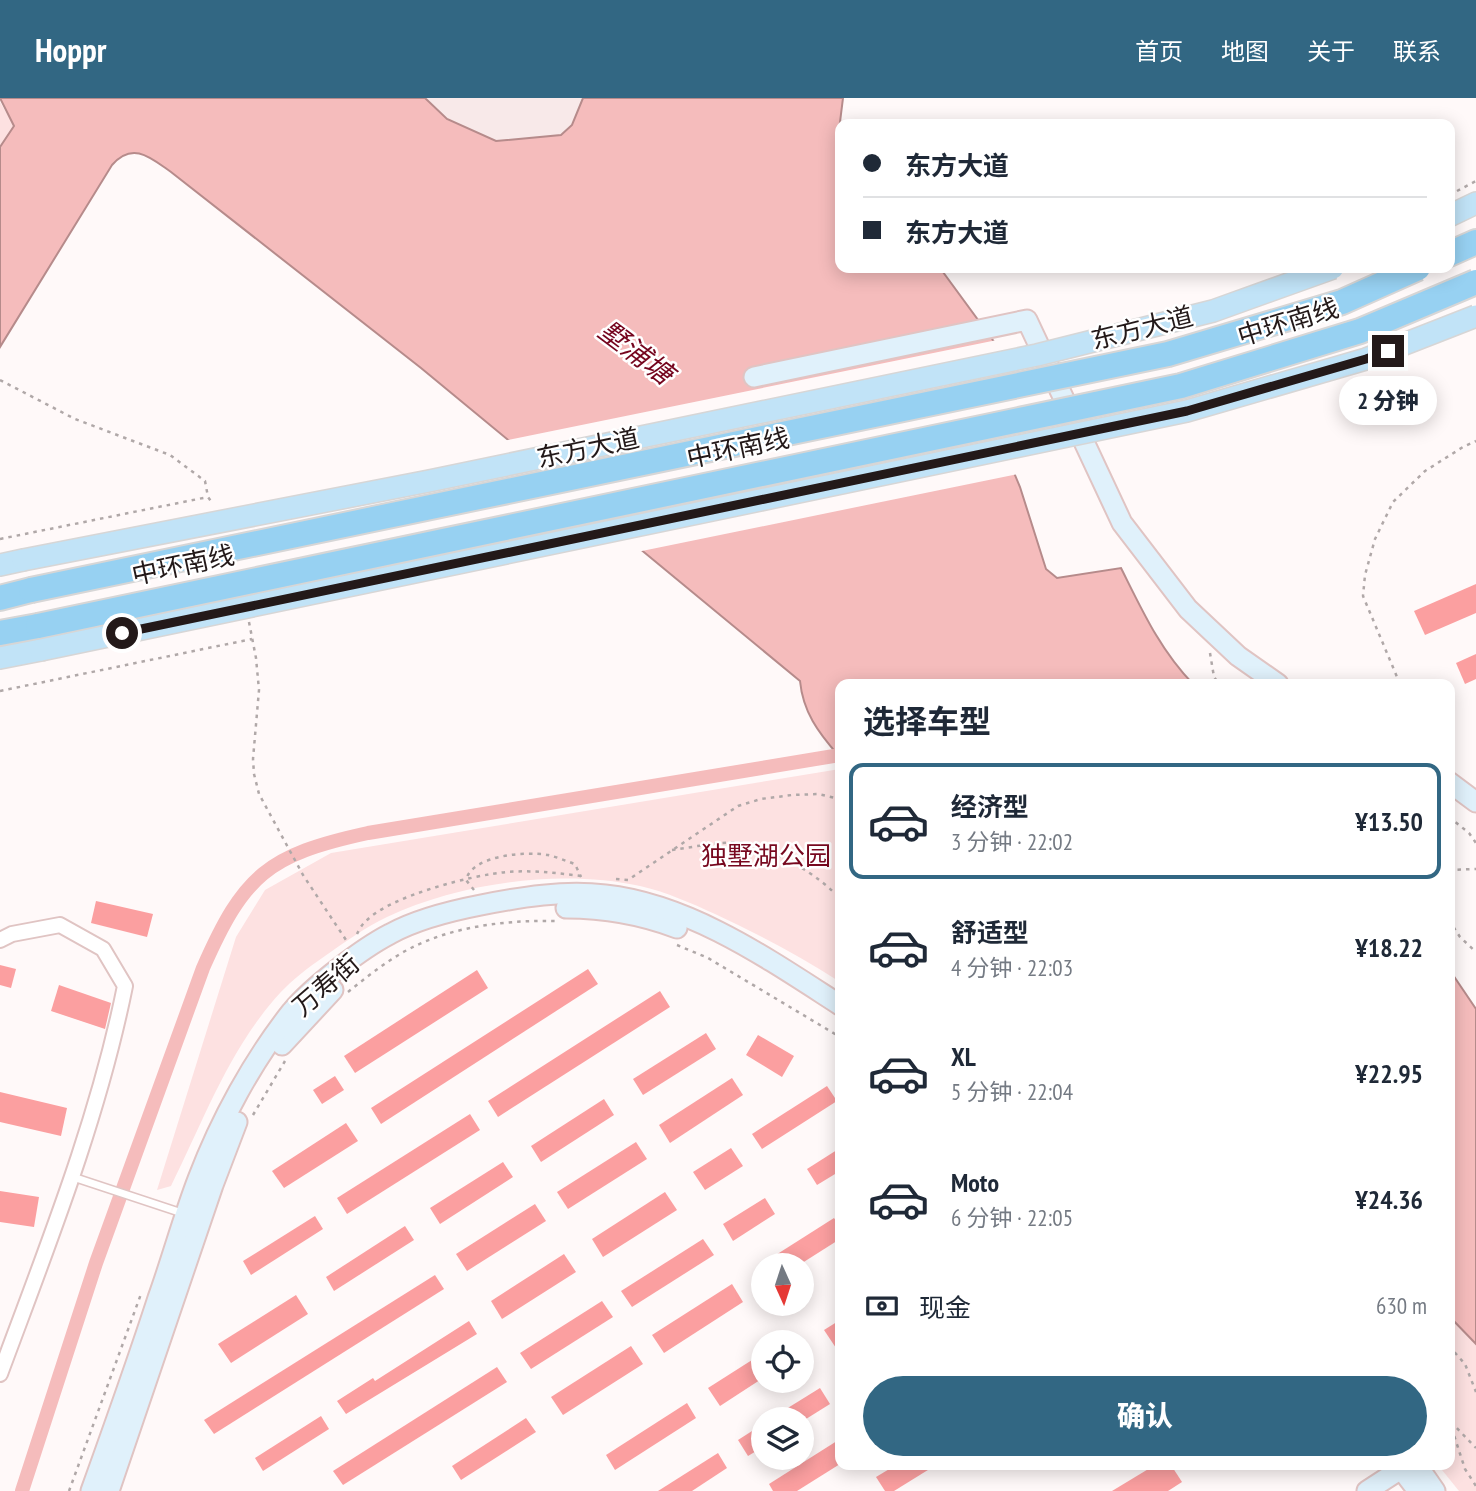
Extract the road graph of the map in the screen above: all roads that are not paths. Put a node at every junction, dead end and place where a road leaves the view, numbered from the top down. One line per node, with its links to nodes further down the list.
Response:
1 (1476, 203): 2 (main road)
2 (1455, 213)
3 (1476, 242): 4 (highway)
4 (1455, 251)
5 (1319, 273): 10 (main road, 东方大道, bridge)
6 (1407, 273): 11 (highway, 中环南线, bridge)
7 (1476, 282): 13 (highway, 中环南线, bridge)
8 (1476, 316): 13 (main road, bridge)
9 (754, 377): 15 (street)
10 (0, 565)
11 (0, 598)
12 (0, 634): 13 (highway, 中环南线)
13 (39, 638): 14 (main road)
14 (0, 658)
15 (1271, 679)
16 (1455, 786): 17 (street)
17 (1476, 802)
18 (0, 940): 21 (street)
19 (835, 1002): 22 (street, 万寿街)
20 (835, 1015): 28 (street, 万寿街)
21 (73, 1177): 22 (lane); 23 (street)
22 (186, 1215): 27 (street, 万寿街)
23 (0, 1374)
24 (1400, 1470): 29 (street)
25 (1408, 1470): 30 (street)
26 (1411, 1470): 31 (street)
27 (91, 1491)
28 (109, 1491)
29 (1367, 1491)
30 (1419, 1491)
31 (1435, 1491)

